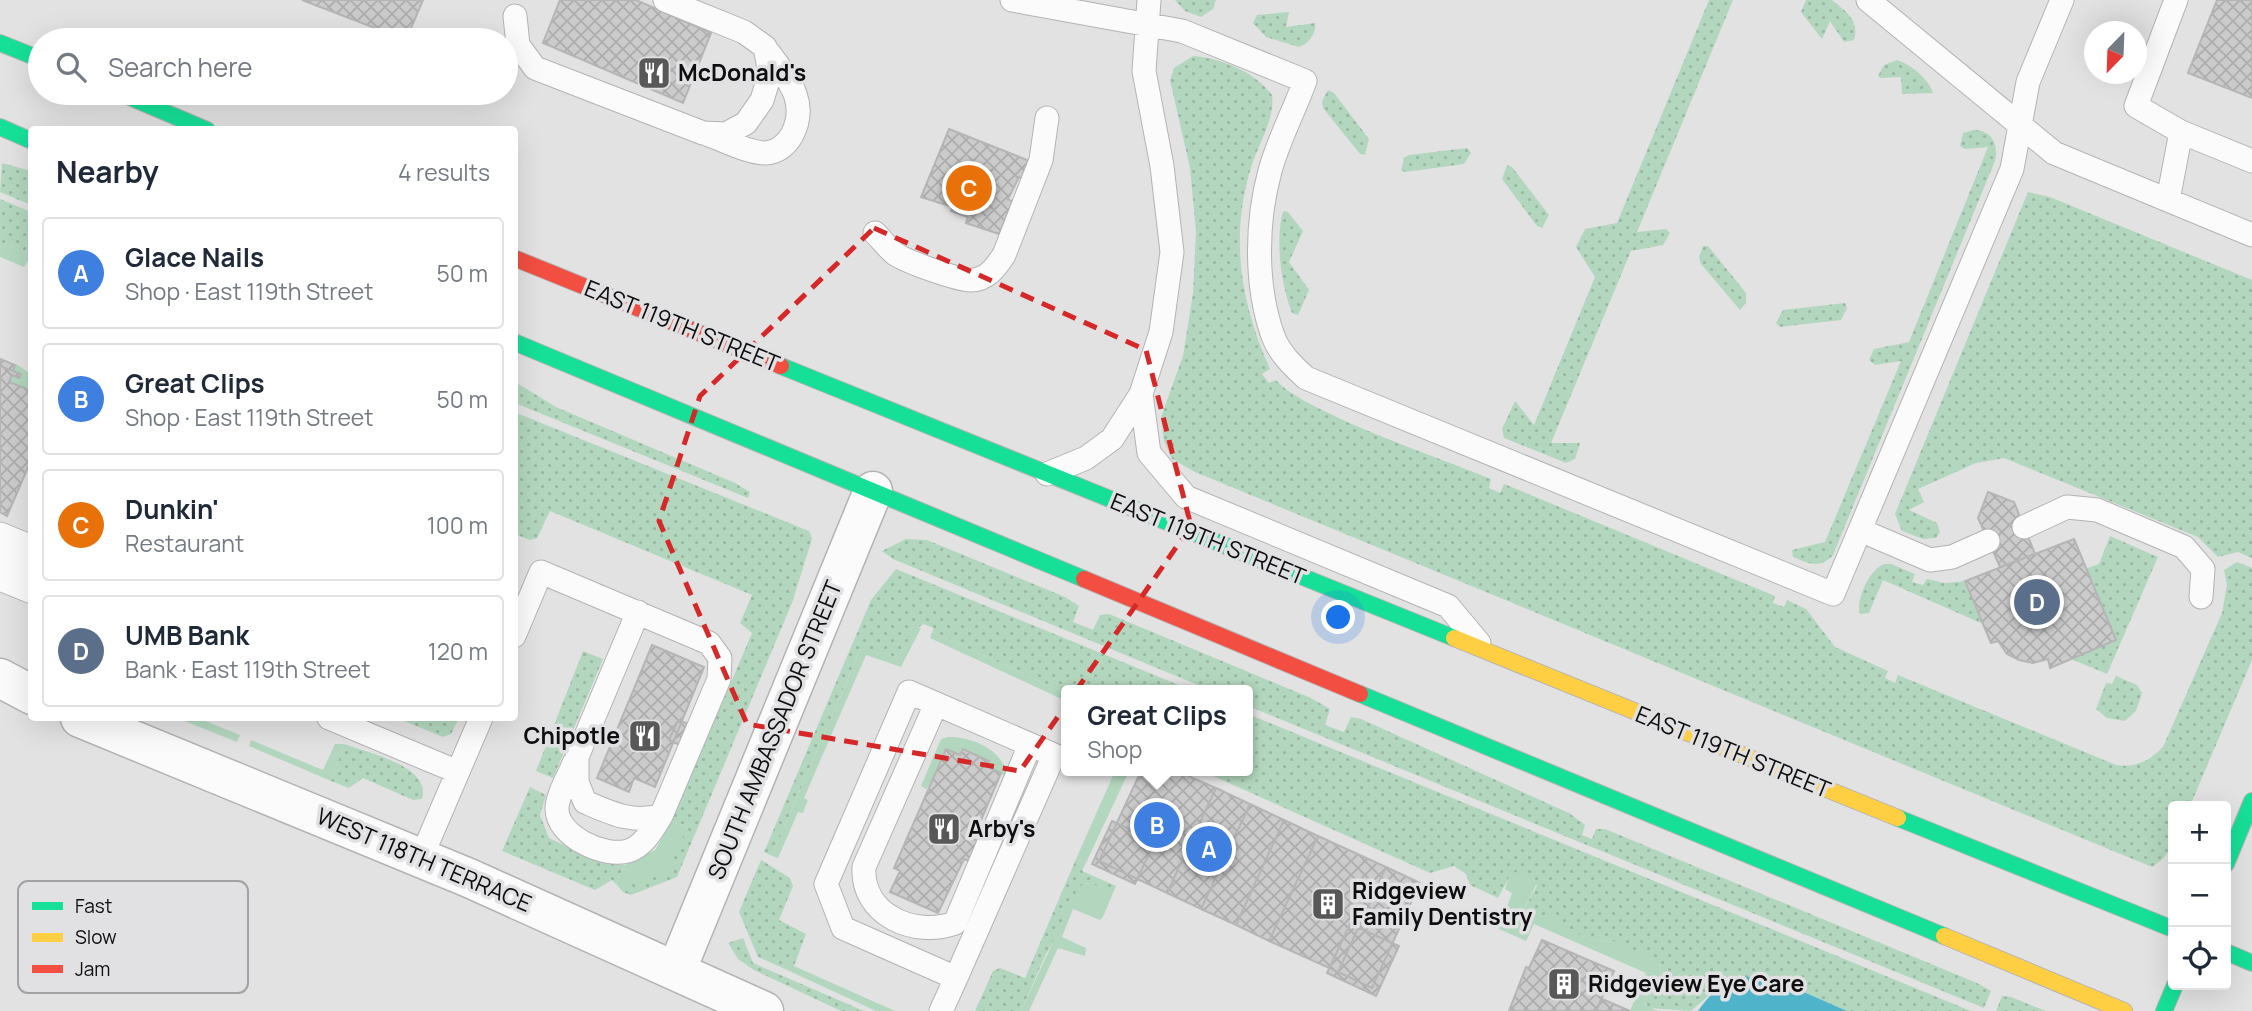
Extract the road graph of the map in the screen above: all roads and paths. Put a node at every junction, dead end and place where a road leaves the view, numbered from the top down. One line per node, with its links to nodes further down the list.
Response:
1 (665, 0): 12 (lane)
2 (1012, 0): 8 (lane)
3 (1149, 0): 8 (lane)
4 (1868, 0): 16 (lane)
5 (2062, 0): 16 (lane)
6 (2176, 0): 19 (lane)
7 (515, 16): 9 (lane)
8 (1147, 25): 28 (lane); 32 (lane)
9 (516, 28)
10 (0, 43): 13 (main road)
11 (518, 46): 20 (lane)
12 (765, 47): 20 (lane); 20 (lane)
13 (28, 55)
14 (148, 105): 17 (main road)
15 (1047, 118): 24 (lane)
16 (2020, 124): 23 (lane); 32 (lane)
17 (198, 126)
18 (0, 128): 21 (main road)
19 (2181, 132): 22 (lane); 23 (lane)
20 (703, 133)
21 (28, 139)
22 (2252, 160)
23 (2168, 200): 25 (lane)
24 (875, 233)
25 (2252, 235)
26 (518, 260): 29 (main road, EAST 119TH STREET)
27 (518, 344): 30 (main road)
28 (1142, 394): 29 (lane); 43 (lane)
29 (1047, 474): 43 (main road, EAST 119TH STREET)
30 (873, 491): 60 (street, SOUTH AMBASSADOR STREET); 65 (main road)
31 (2024, 527): 40 (lane)
32 (1860, 530): 34 (lane)
33 (0, 534): 35 (lane)
34 (1988, 541)
35 (28, 545)
36 (0, 555): 38 (lane)
37 (0, 579): 39 (lane)
38 (28, 582)
39 (28, 584)
40 (2201, 597)
41 (638, 612): 42 (lane); 51 (lane); 54 (lane)
42 (518, 627)
43 (1486, 652): 57 (main road, EAST 119TH STREET)
44 (0, 678): 45 (street)
45 (28, 693)
46 (936, 704): 50 (lane); 50 (lane); 61 (lane)
47 (87, 721): 56 (street, WEST 118TH TERRACE)
48 (336, 721): 52 (lane)
49 (480, 721): 52 (lane)
50 (1030, 745): 61 (lane)
51 (577, 757): 54 (lane); 54 (lane)
52 (458, 772): 56 (lane)
53 (2252, 801): 55 (main road)
54 (662, 816)
55 (2231, 852)
56 (421, 859): 60 (street, WEST 118TH TERRACE)
57 (2168, 927)
58 (2231, 954): 59 (main road)
59 (2252, 963)
60 (677, 969): 63 (street, WEST 118TH TERRACE)
61 (956, 978): 64 (lane)
62 (2173, 990): 66 (main road)
63 (764, 1011)
64 (941, 1011)
65 (2124, 1011)
66 (2164, 1011)

